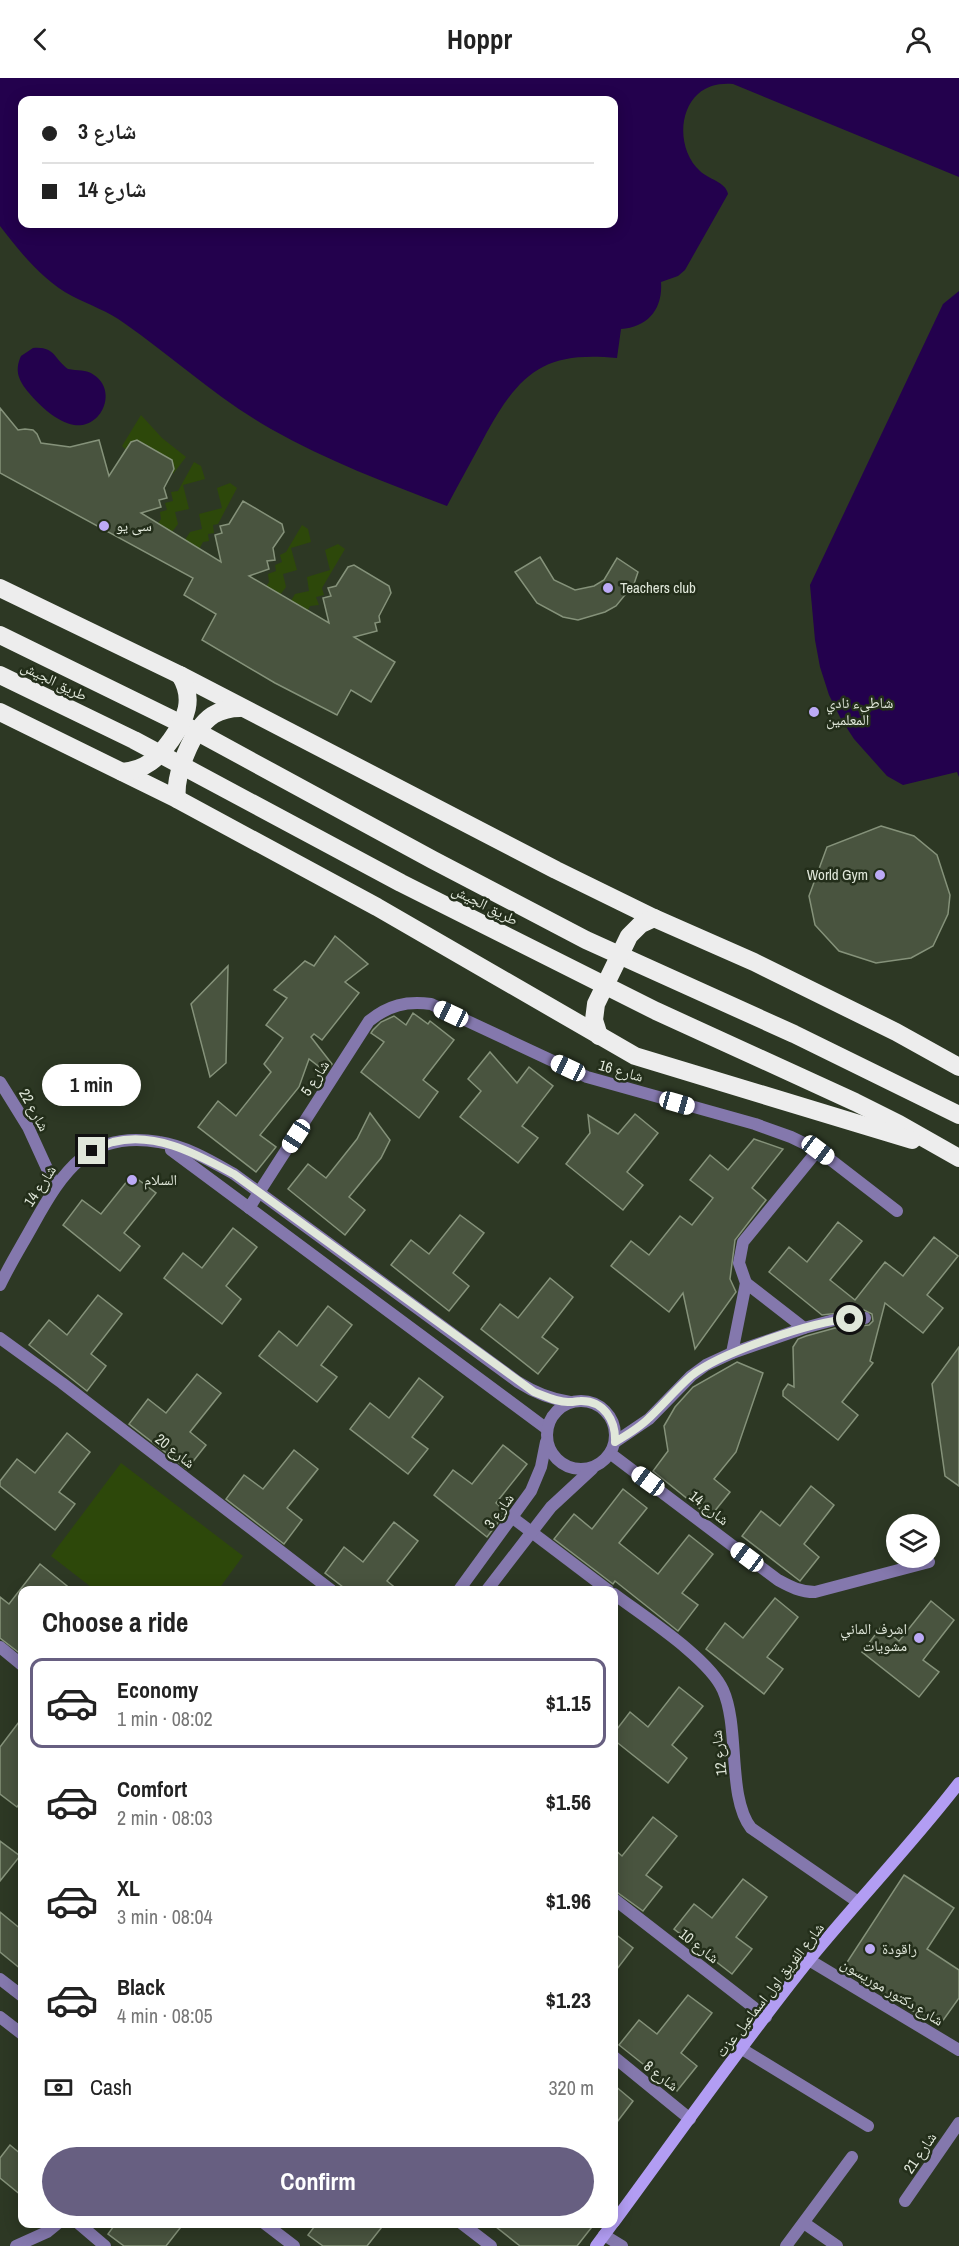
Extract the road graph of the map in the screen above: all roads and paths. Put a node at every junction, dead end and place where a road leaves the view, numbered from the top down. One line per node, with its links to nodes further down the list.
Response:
1 (0, 588): 4 (highway)
2 (0, 635): 14 (highway, طريق الجيش)
3 (0, 675): 16 (highway, طريق الجيش)
4 (180, 675): 5 (highway); 7 (highway)
5 (240, 708): 8 (highway); 9 (highway)
6 (0, 712): 7 (highway)
7 (122, 772): 8 (highway)
8 (177, 799): 11 (highway)
9 (654, 918): 11 (highway); 12 (highway)
10 (431, 1004): 17 (street, شارع 16); 20 (street, شارع 5)
11 (599, 1036): 16 (highway)
12 (959, 1067)
13 (0, 1082): 19 (street, شارع 22)
14 (959, 1115)
15 (161, 1142): 19 (street, شارع 14); 20 (street, شارع 14); 21 (street)
16 (942, 1149): 18 (highway, طريق الجيش)
17 (818, 1150): 22 (street, شارع 16); 24 (street)
18 (959, 1158)
19 (55, 1186): 23 (street, شارع 14)
20 (259, 1193): 21 (street, شارع 5); 29 (street, شارع 14)
21 (249, 1208): 30 (street)
22 (897, 1211)
23 (1, 1280)
24 (746, 1283): 26 (street); 28 (street)
25 (865, 1318): 26 (street)
26 (804, 1328): 28 (street)
27 (0, 1338): 36 (street, شارع 20)
28 (732, 1353): 31 (street)
29 (570, 1402): 30 (street); 31 (street)
30 (547, 1435): 32 (street); 33 (street, شارع 3)
31 (613, 1448): 32 (street); 35 (street, شارع 14)
32 (592, 1468): 34 (street)
33 (513, 1518): 34 (street); 37 (street, شارع 3)
34 (531, 1532): 38 (street); 39 (street)
35 (906, 1568)
36 (326, 1586)
37 (462, 1586)
38 (490, 1586)
39 (603, 1586)
40 (618, 1597): 45 (street, شارع 12)
41 (0, 1647): 42 (street)
42 (18, 1662)
43 (959, 1783): 45 (street, شارع الفريق اول اسماعيل عزت)
44 (618, 1902): 50 (street, شارع 10)
45 (858, 1902): 46 (street, شارع الفريق اول اسماعيل عزت)
46 (809, 1960): 50 (street, شارع الفريق اول اسماعيل عزت); 53 (street, شارع دكتور موريسون)
47 (0, 1979): 48 (street)
48 (18, 1993)
49 (0, 2017): 51 (street)
50 (766, 2017): 52 (street, شارع الفريق اول اسماعيل عزت)
51 (18, 2031)
52 (742, 2049): 55 (street, شارع الفريق اول اسماعيل عزت); 57 (street)
53 (959, 2050)
54 (618, 2061): 55 (street, شارع 8)
55 (690, 2119): 60 (street, شارع الفريق اول اسماعيل عزت)
56 (959, 2123): 59 (street, شارع 21)
57 (868, 2126)
58 (852, 2157): 61 (street)
59 (905, 2201)
60 (618, 2216)
61 (804, 2223): 74 (street); 75 (street)
62 (51, 2228): 68 (street)
63 (84, 2228): 69 (street)
64 (271, 2228): 70 (street)
65 (468, 2228): 71 (street)
66 (609, 2228): 67 (street, شارع الفريق اول اسماعيل عزت)
67 (604, 2235): 72 (street, شارع الفريق اول اسماعيل عزت); 73 (street)
68 (16, 2246)
69 (105, 2246)
70 (294, 2246)
71 (491, 2246)
72 (596, 2246)
73 (622, 2246)
74 (786, 2246)
75 (837, 2246)

